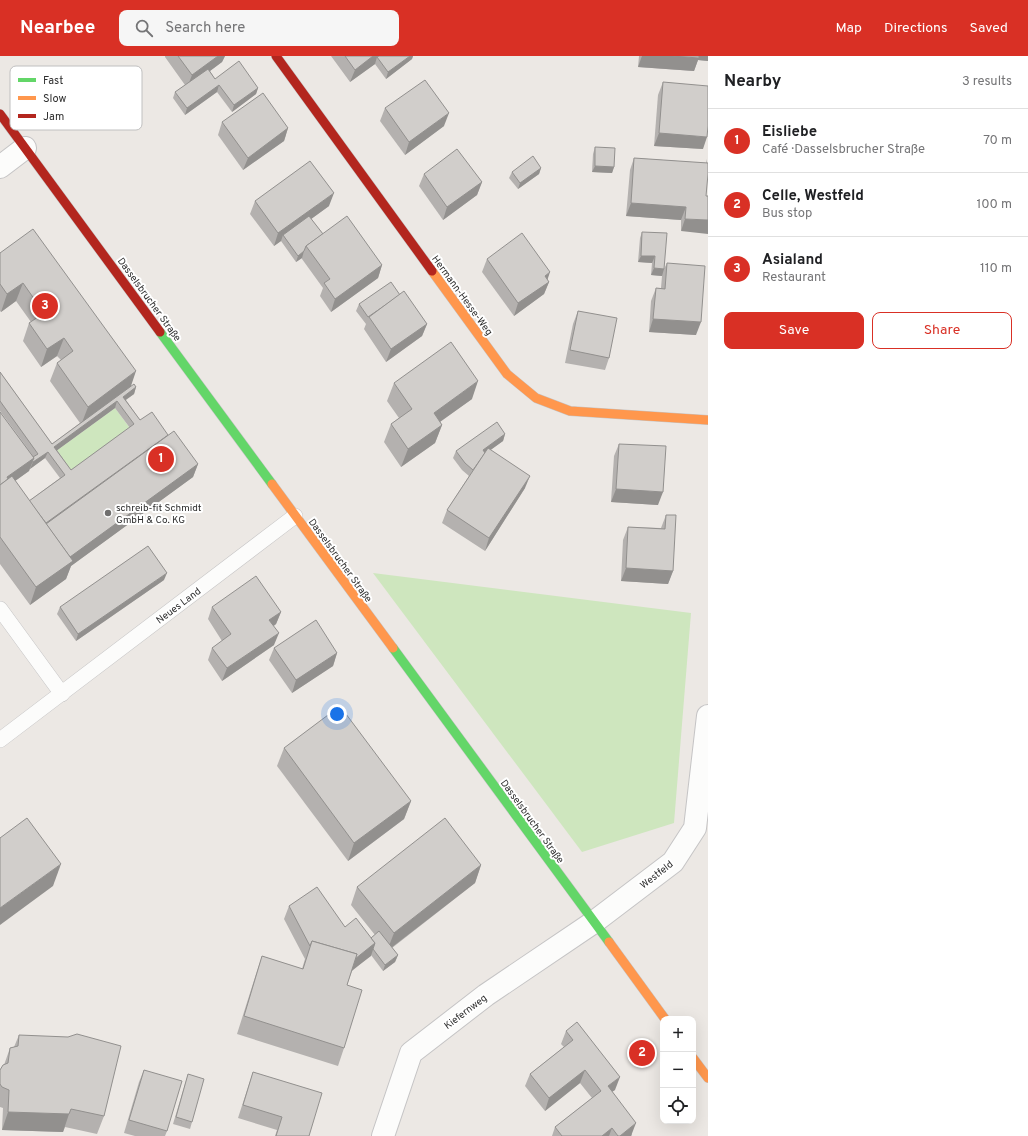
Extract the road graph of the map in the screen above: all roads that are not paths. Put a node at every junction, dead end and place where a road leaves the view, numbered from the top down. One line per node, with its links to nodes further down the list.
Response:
1 (276, 56): 7 (street, Hermann-Hesse-Weg)
2 (0, 114): 3 (street, Dasselsbrucher Straße)
3 (10, 128)
4 (12, 130): 5 (street, Dasselsbrucher Straße)
5 (25, 148): 6 (street); 8 (street, Dasselsbrucher Straße)
6 (0, 167)
7 (708, 420)
8 (295, 516): 10 (lane, Neues Land); 13 (street, Dasselsbrucher Straße)
9 (0, 610): 10 (lane)
10 (62, 694): 12 (lane, Neues Land)
11 (708, 716): 13 (street, Westfeld)
12 (0, 740)
13 (594, 922): 14 (street, Dasselsbrucher Straße); 17 (street, Kiefernweg)
14 (663, 1016)
15 (696, 1062): 16 (street)
16 (708, 1078)
17 (383, 1136)

